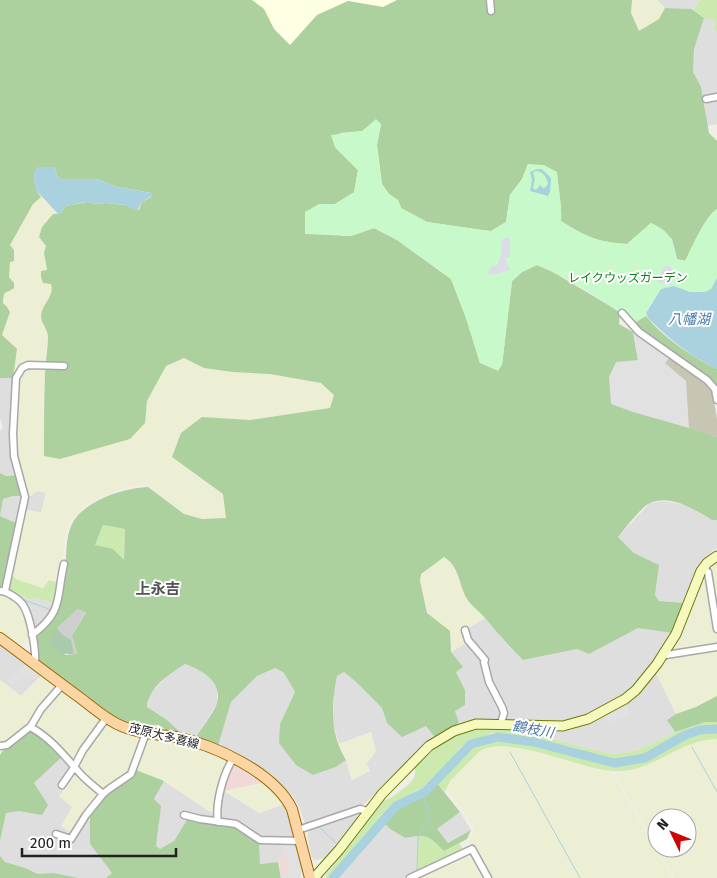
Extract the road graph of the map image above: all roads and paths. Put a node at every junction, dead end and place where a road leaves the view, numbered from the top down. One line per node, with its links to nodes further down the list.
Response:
1 (490, 0): 2 (street)
2 (491, 11)
3 (717, 97): 4 (street)
4 (706, 99)
5 (622, 313): 7 (street)
6 (64, 366): 11 (street)
7 (717, 400)
8 (717, 556): 10 (main road)
9 (64, 564): 14 (street)
10 (704, 568): 12 (street); 17 (main road)
11 (2, 591): 14 (street)
12 (717, 629)
13 (465, 630): 21 (street)
14 (32, 635): 18 (street)
15 (0, 638): 18 (main road, 茂原大多喜線)
16 (717, 647): 17 (street)
17 (663, 654): 21 (main road)
18 (34, 664): 19 (main road, 茂原大多喜線)
19 (62, 685): 20 (main road, 茂原大多喜線); 22 (street)
20 (107, 717): 23 (main road, 茂原大多喜線); 26 (street)
21 (501, 723): 29 (main road)
22 (31, 726): 24 (street); 26 (street)
23 (146, 733): 25 (main road, 茂原大多喜線); 28 (street)
24 (0, 746)
25 (232, 759): 31 (street); 32 (main road, 茂原大多喜線)
26 (74, 767): 27 (street); 28 (street)
27 (62, 785)
28 (103, 794): 33 (street)
29 (367, 811): 32 (street); 36 (main road)
30 (184, 815): 31 (street)
31 (218, 822): 34 (street)
32 (298, 830): 34 (main road, 茂原大多喜線)
33 (56, 834)
34 (301, 841): 35 (main road, 茂原大多喜線)
35 (310, 878)
36 (314, 878)
37 (410, 878): 38 (street)
38 (488, 878)

